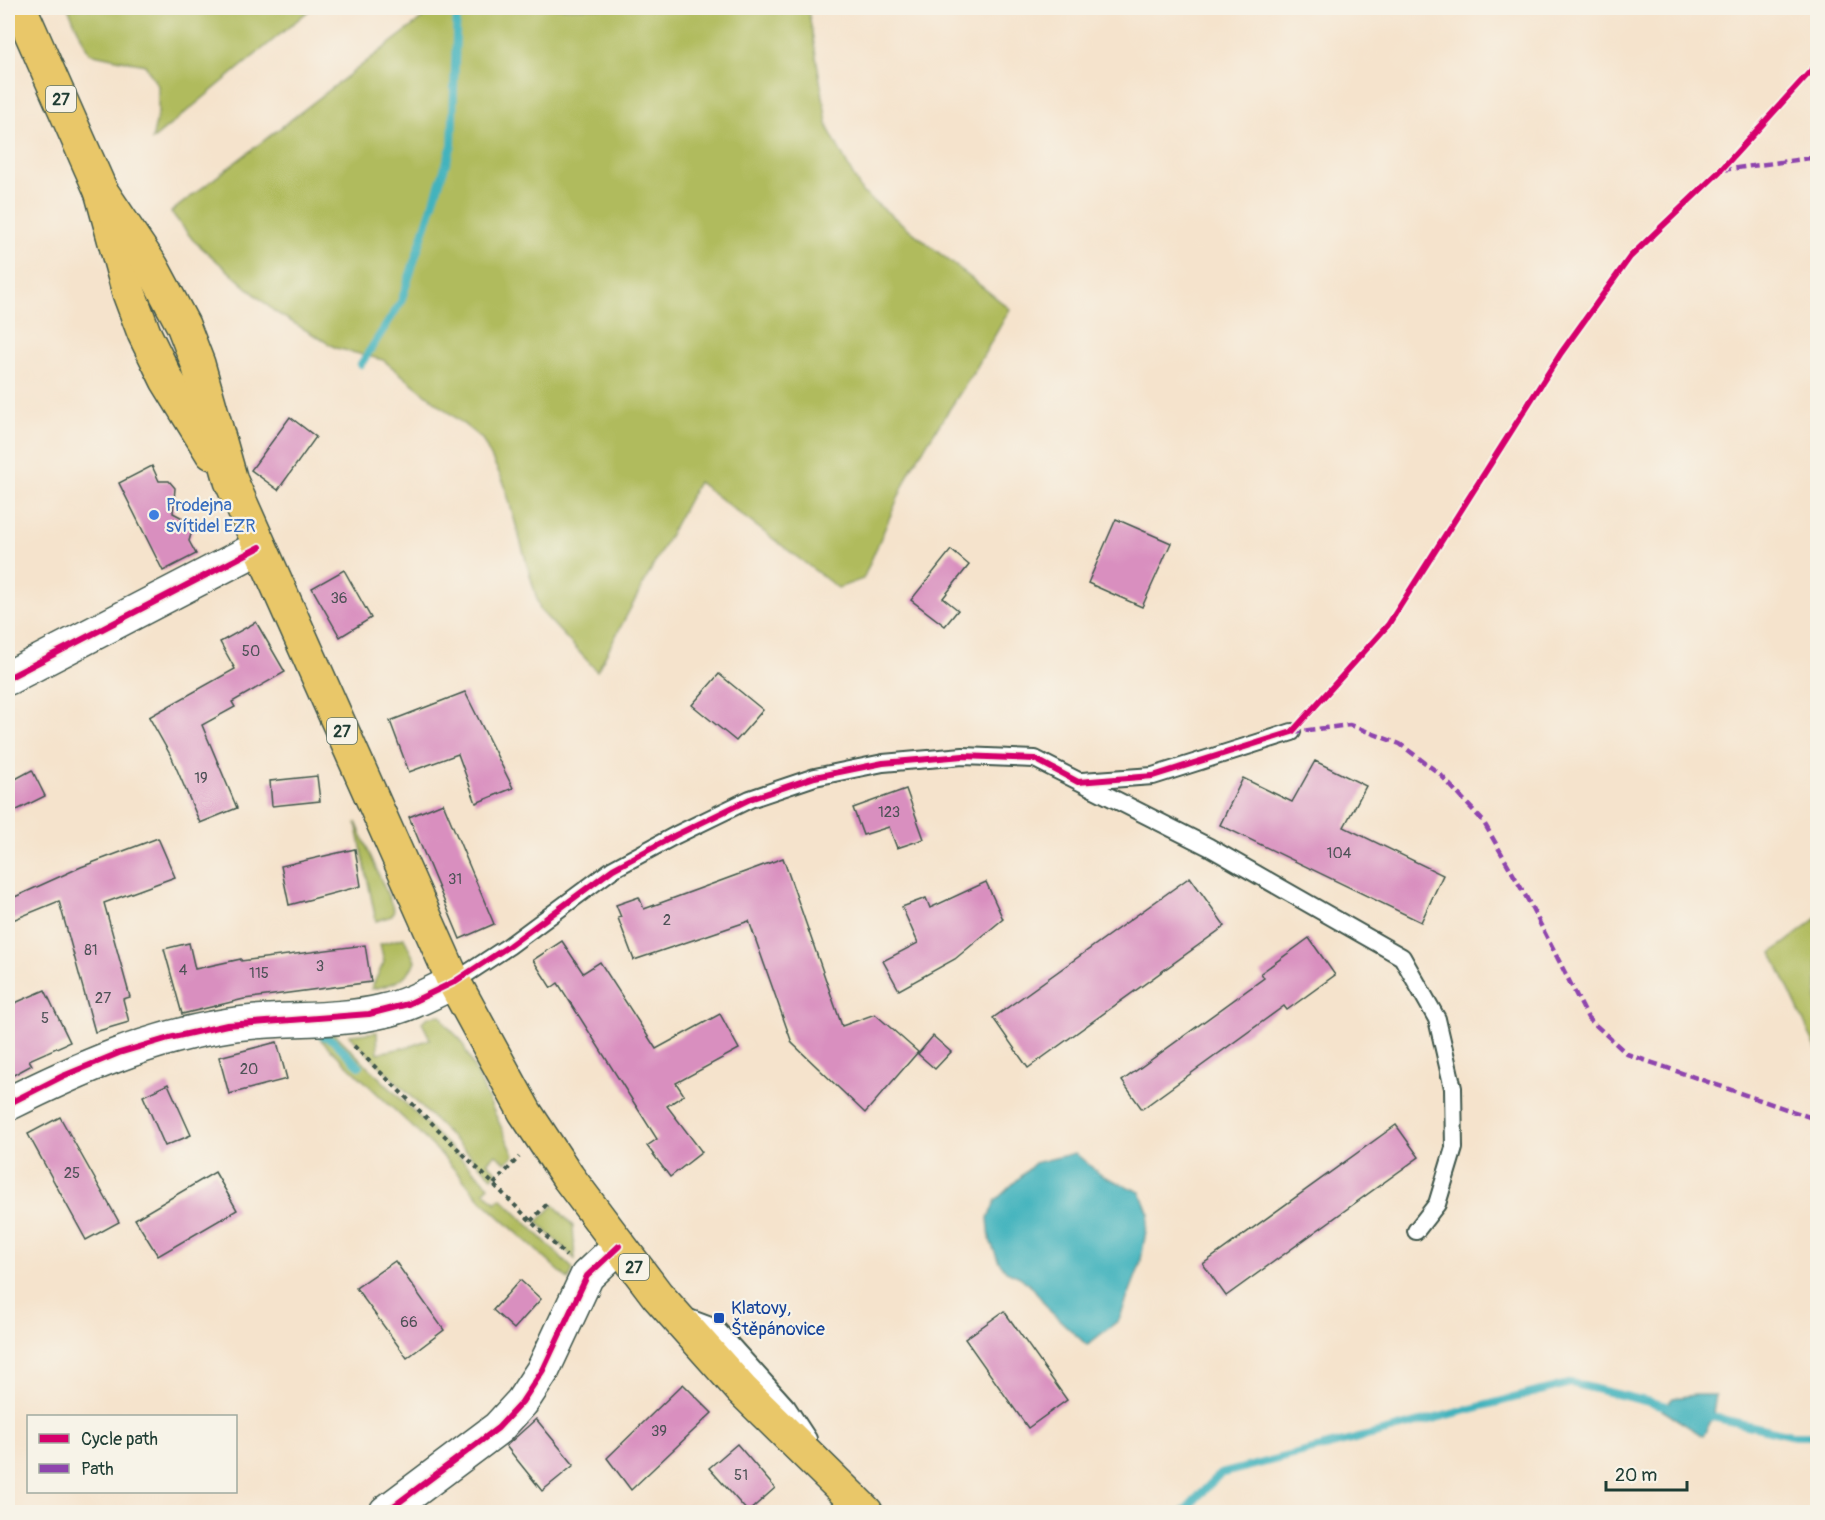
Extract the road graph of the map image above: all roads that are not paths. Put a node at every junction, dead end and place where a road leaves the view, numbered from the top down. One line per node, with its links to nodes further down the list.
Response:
1 (20, 8): 2 (main road, 27)
2 (260, 547): 3 (street); 6 (main road, 27)
3 (8, 678)
4 (1292, 732): 5 (lane)
5 (1078, 782): 6 (lane); 8 (lane)
6 (454, 982): 7 (street); 9 (main road, 27)
7 (8, 1104)
8 (1416, 1232)
9 (619, 1246): 10 (street); 11 (main road, 27)
10 (386, 1512)
11 (866, 1512)

